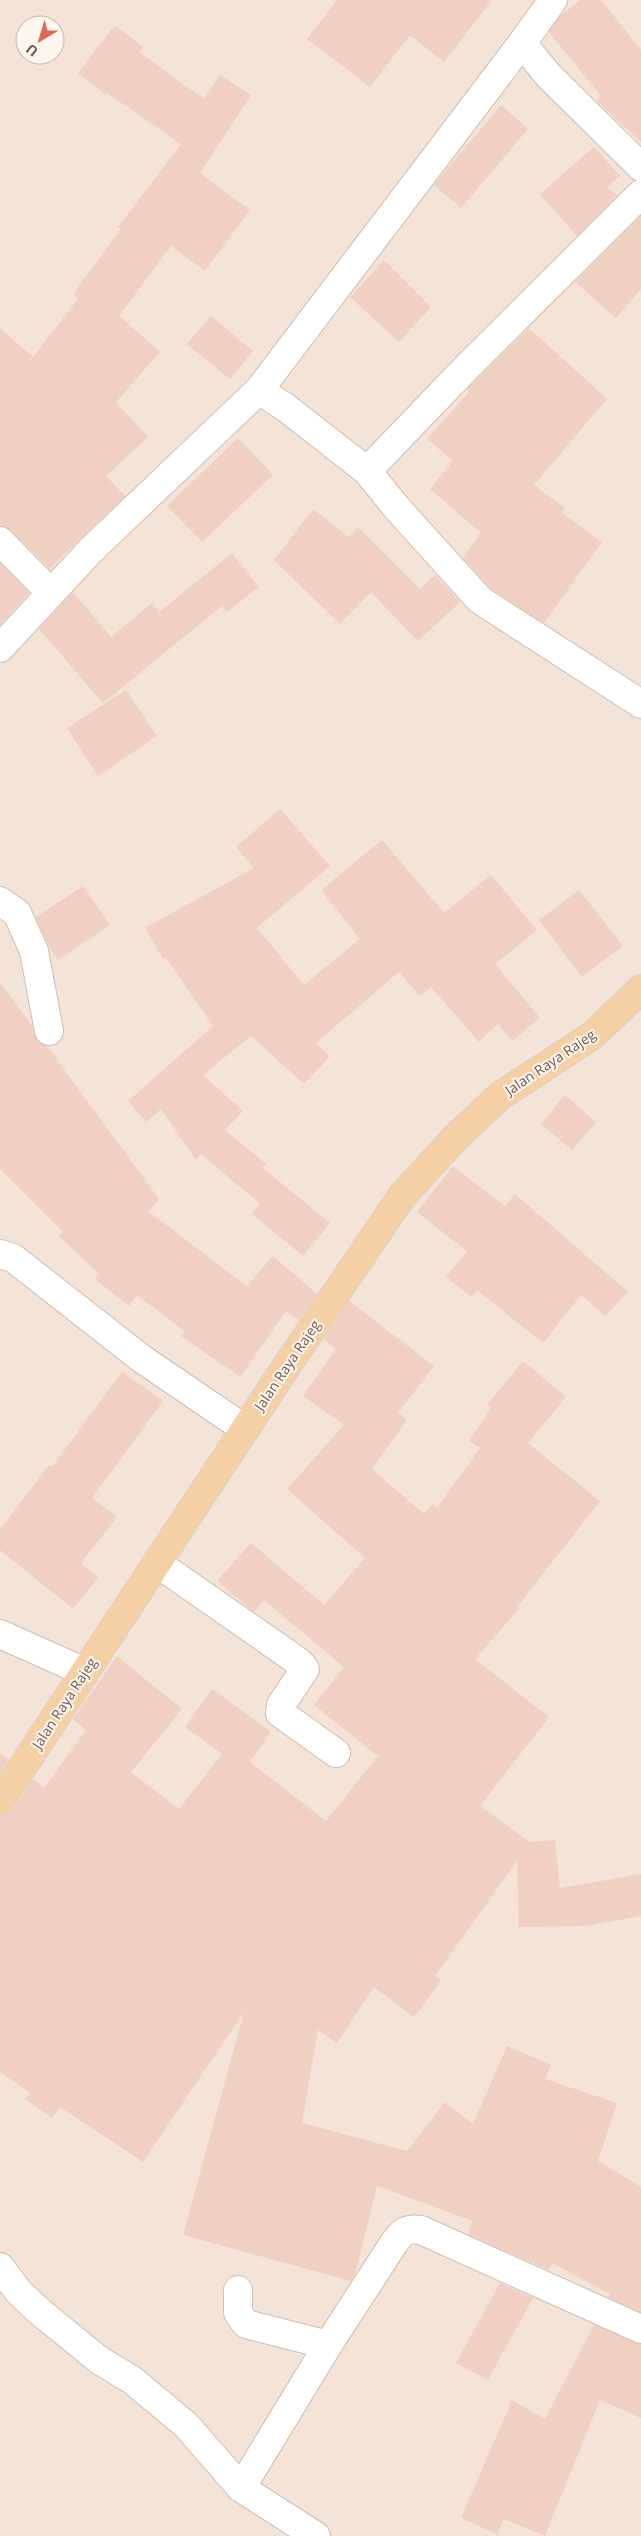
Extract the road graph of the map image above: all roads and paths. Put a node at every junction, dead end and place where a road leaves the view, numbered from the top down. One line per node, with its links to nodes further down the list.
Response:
1 (553, 0): 2 (street)
2 (522, 43): 3 (street); 5 (street)
3 (641, 167)
4 (641, 194): 6 (street)
5 (259, 390): 6 (street); 8 (street)
6 (367, 470): 10 (street)
7 (0, 541): 8 (street)
8 (50, 592): 9 (street)
9 (0, 648)
10 (641, 704)
11 (0, 902): 13 (street)
12 (641, 989): 15 (main road, Jalan Raya Rajeg)
13 (49, 1031)
14 (0, 1254): 15 (street)
15 (245, 1429): 16 (main road, Jalan Raya Rajeg)
16 (157, 1563): 18 (main road, Jalan Raya Rajeg); 19 (street)
17 (0, 1634): 18 (street)
18 (85, 1672): 20 (main road, Jalan Raya Rajeg)
19 (336, 1754)
20 (0, 1801)
21 (0, 2267): 25 (street)
22 (238, 2290): 24 (street)
23 (641, 2329): 24 (street)
24 (328, 2345): 25 (street)
25 (241, 2488): 26 (street)
26 (316, 2536)

